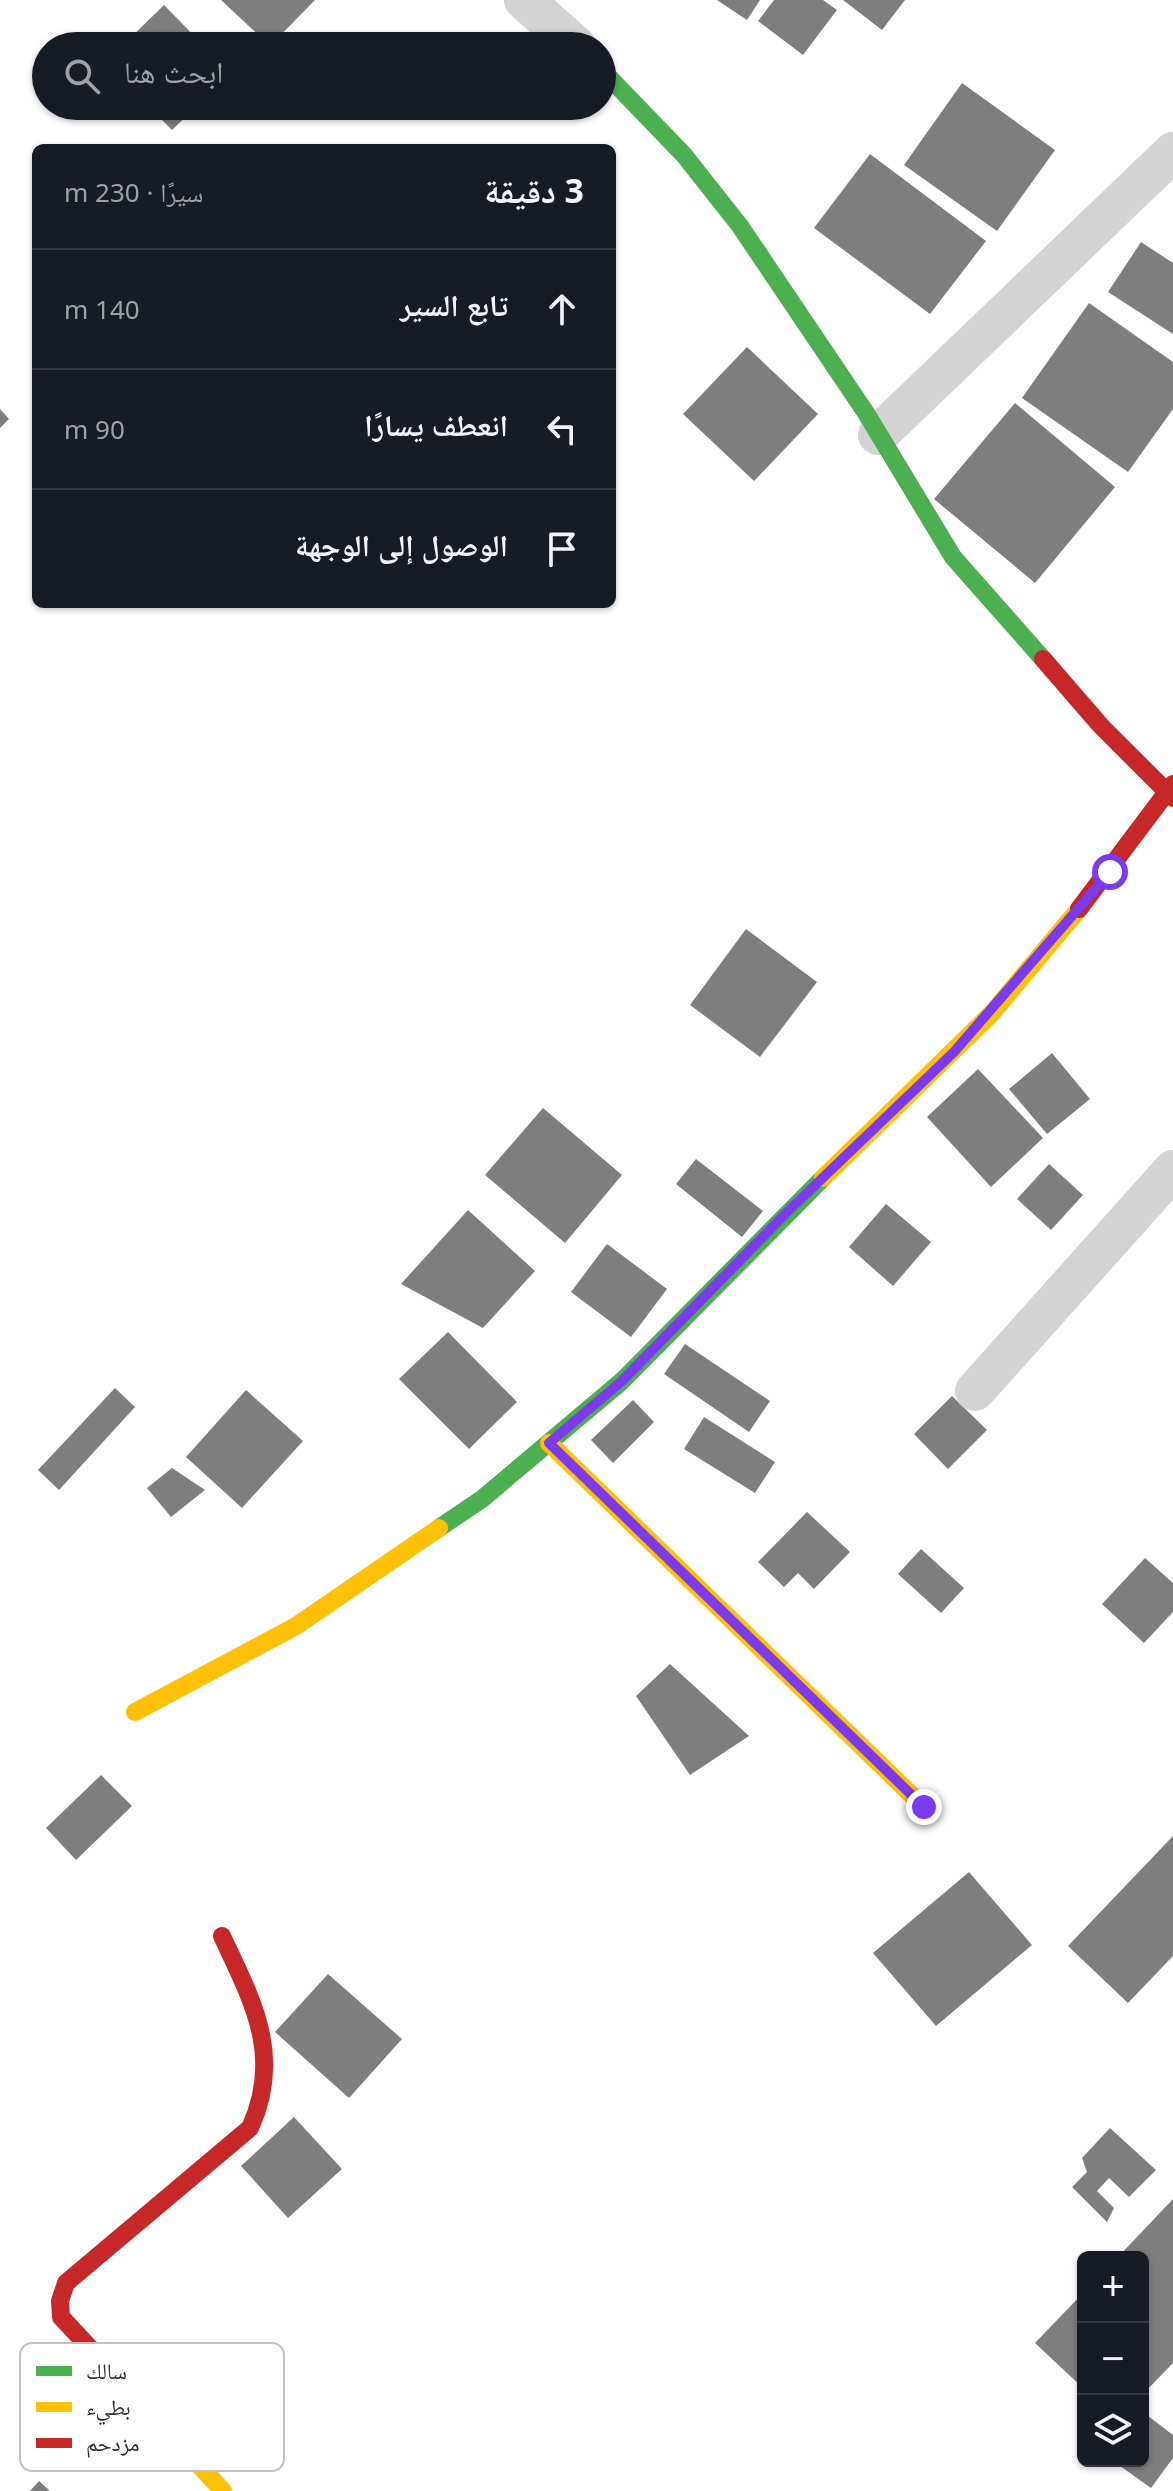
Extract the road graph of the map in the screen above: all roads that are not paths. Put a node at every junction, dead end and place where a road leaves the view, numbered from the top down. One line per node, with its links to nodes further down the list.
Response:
1 (524, 0): 2 (street)
2 (560, 32)
3 (616, 85): 5 (street)
4 (1173, 152): 5 (street)
5 (878, 435): 6 (street)
6 (1171, 792): 9 (street)
7 (1173, 1170): 8 (street)
8 (975, 1391)
9 (549, 1443): 10 (street); 11 (street)
10 (135, 1712)
11 (924, 1807)
12 (222, 1936): 13 (street)
13 (85, 2343)
14 (204, 2471): 15 (street)
15 (223, 2491)

